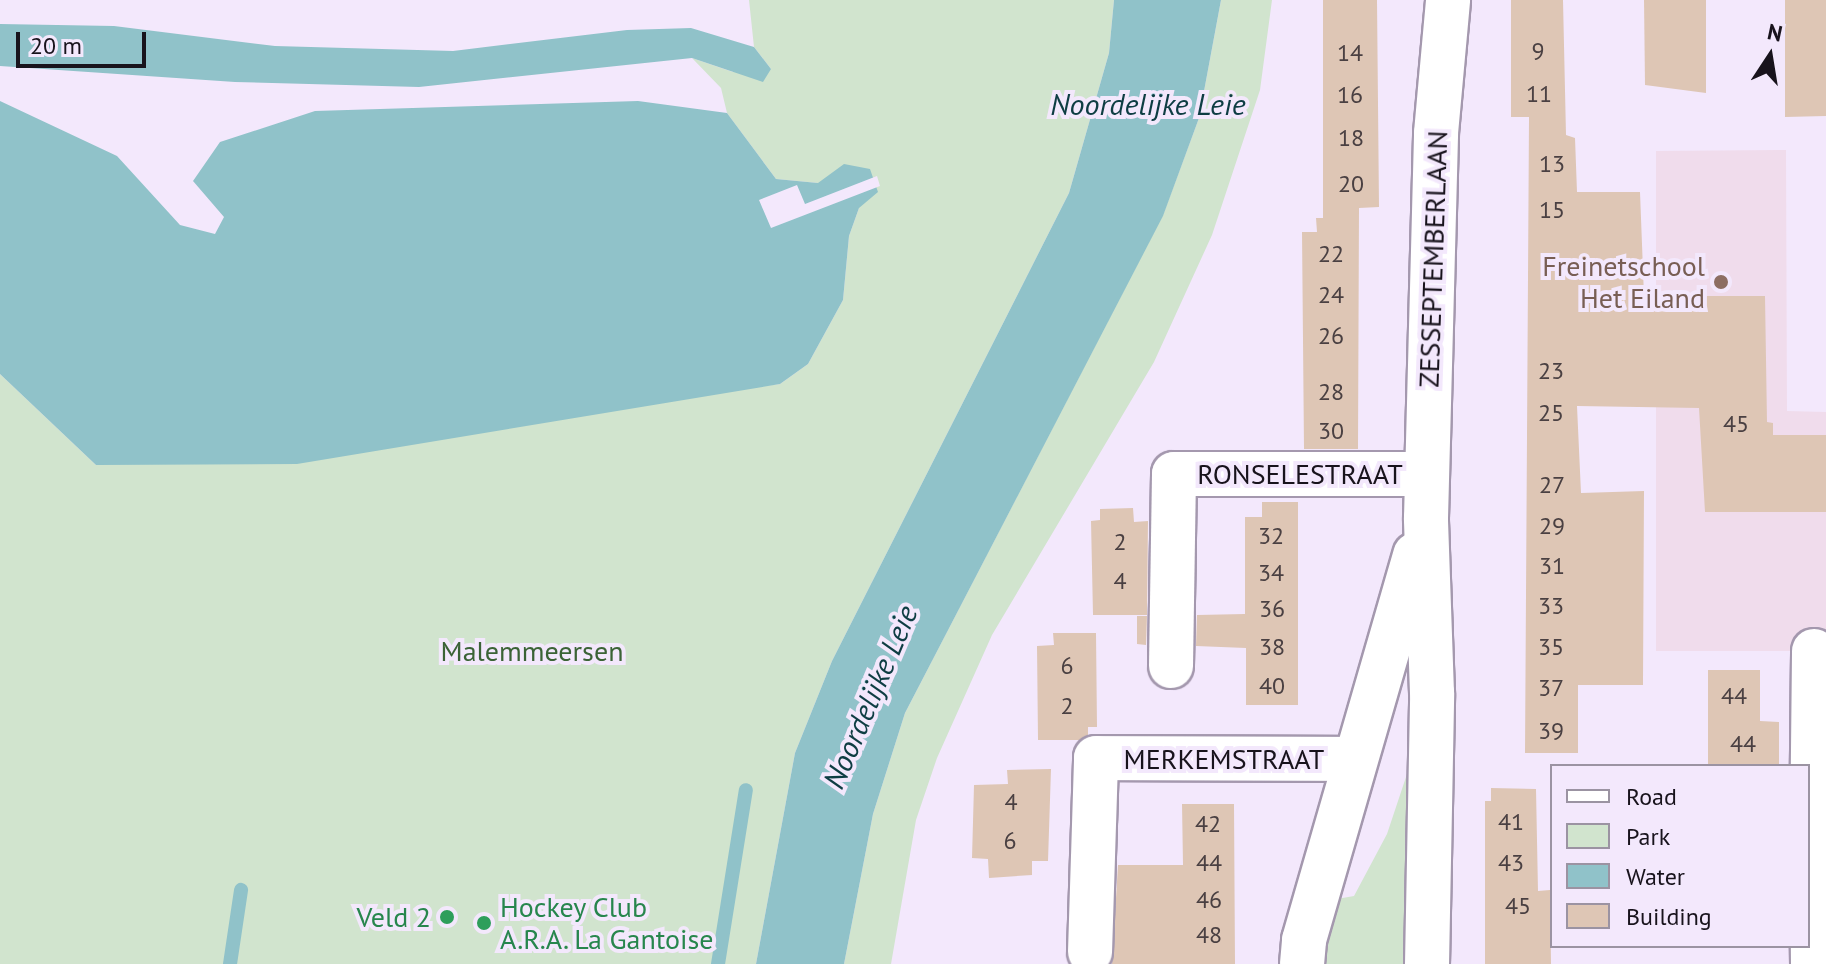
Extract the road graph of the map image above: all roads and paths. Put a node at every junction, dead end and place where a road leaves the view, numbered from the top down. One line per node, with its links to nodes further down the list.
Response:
1 (1448, 0): 2 (street, ZESSEPTEMBERLAAN)
2 (1427, 474): 3 (street, ZESSEPTEMBERLAAN); 5 (street, RONSELESTRAAT)
3 (1426, 518): 6 (street, ZESSEPTEMBERLAAN); 10 (street, ZESSEPTEMBERLAAN)
4 (1814, 651): 7 (street)
5 (1171, 666)
6 (1354, 759): 8 (street, MERKEMSTRAAT); 9 (street, ZESSEPTEMBERLAAN)
7 (1819, 845): 11 (street)
8 (1090, 952)
9 (1302, 964)
10 (1427, 964)
11 (1813, 964)

